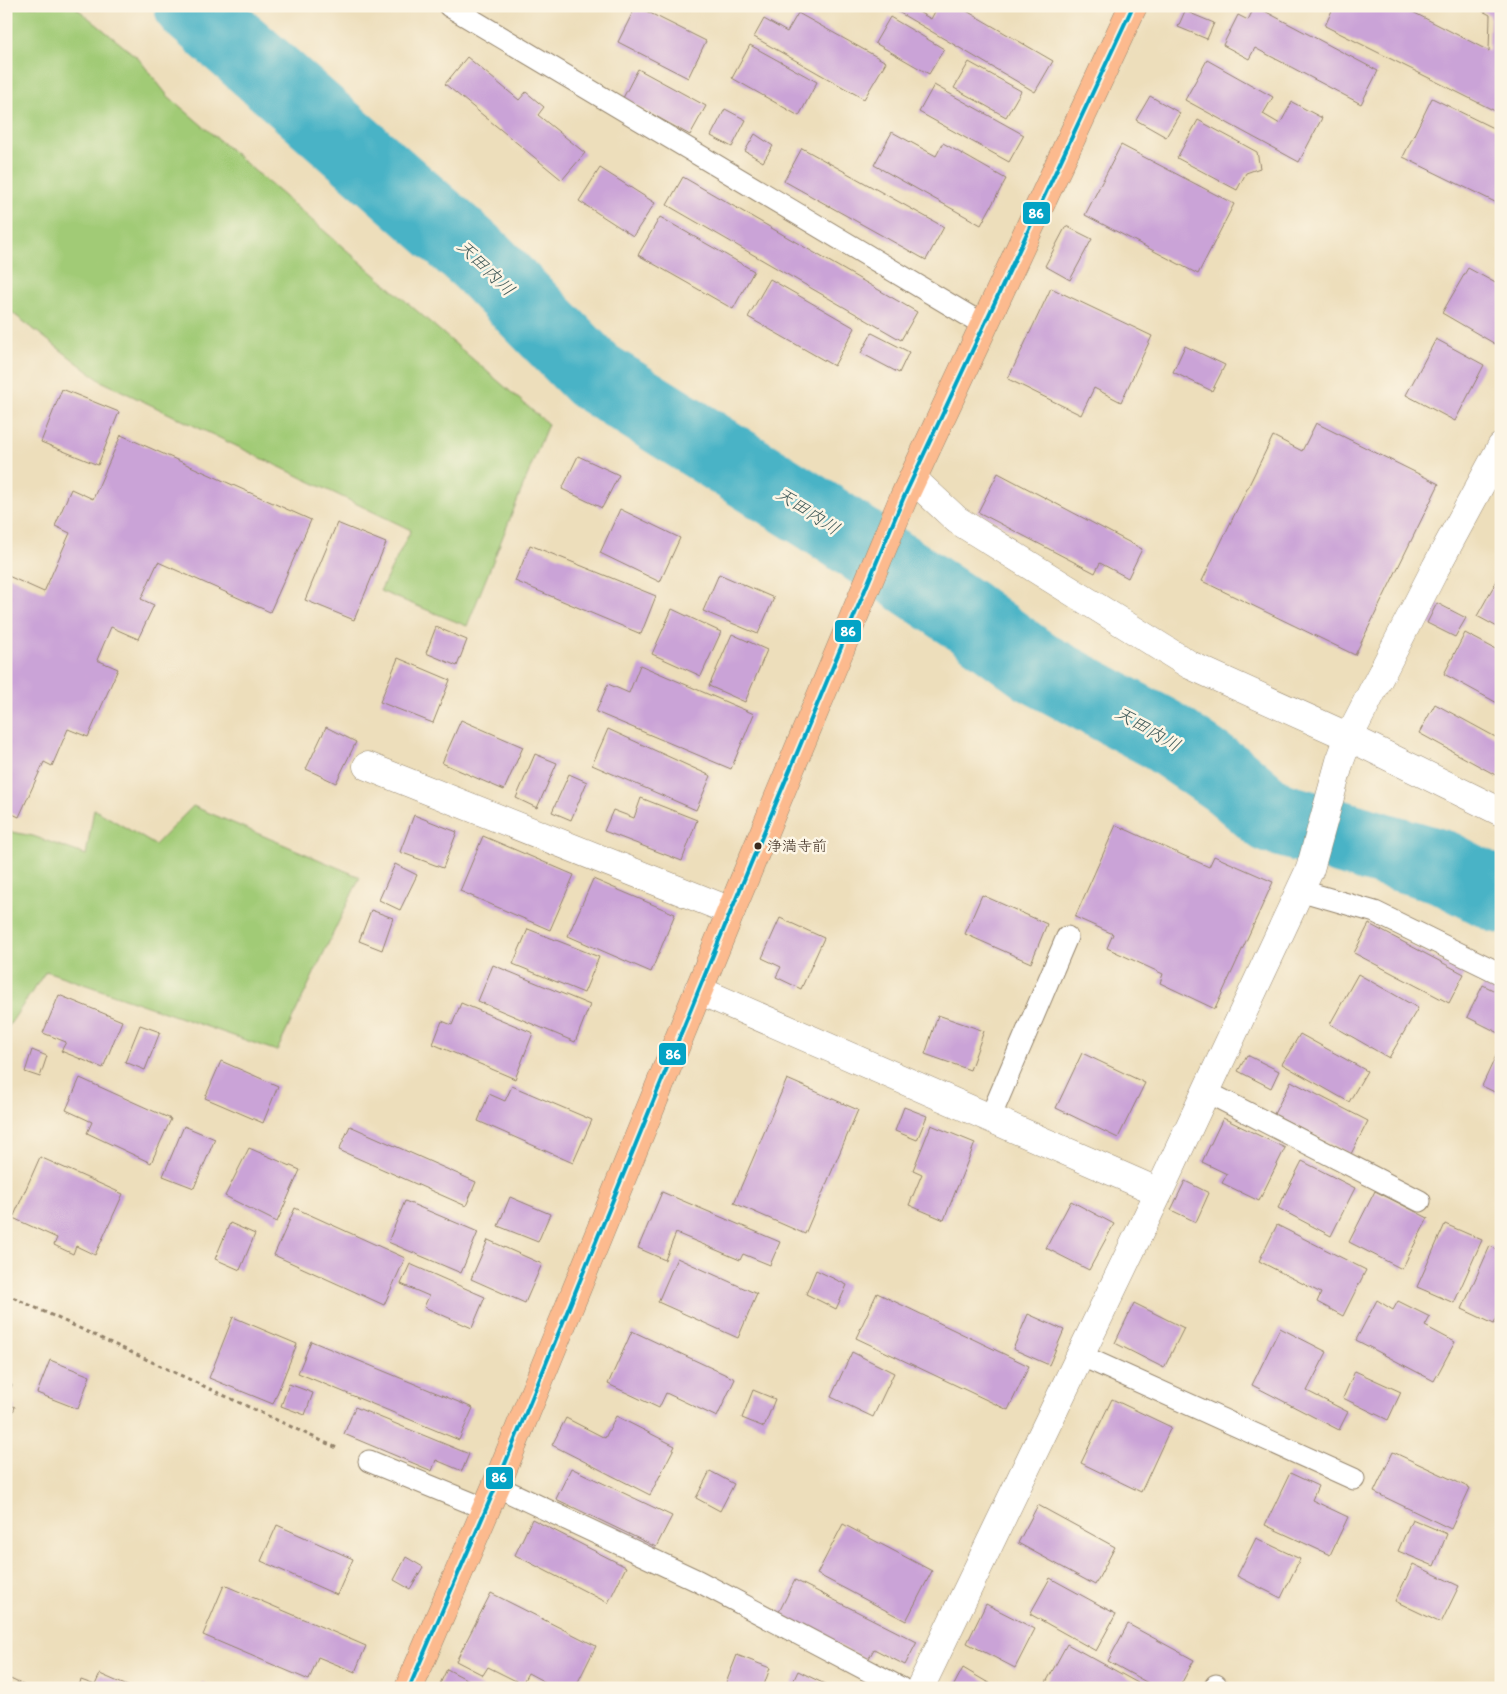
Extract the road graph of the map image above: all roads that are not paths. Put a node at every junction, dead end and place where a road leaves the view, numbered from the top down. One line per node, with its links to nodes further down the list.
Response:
1 (449, 6): 3 (lane)
2 (1133, 6): 3 (highway)
3 (984, 325): 5 (highway)
4 (1501, 448): 6 (street)
5 (908, 489): 6 (street); 10 (highway)
6 (1345, 749): 8 (street); 9 (street)
7 (367, 766): 10 (street)
8 (1501, 812)
9 (1304, 880): 12 (lane); 14 (street)
10 (731, 911): 13 (highway)
11 (1067, 937): 15 (lane)
12 (1501, 974)
13 (698, 990): 15 (street); 21 (highway)
14 (1205, 1091): 16 (street); 17 (lane)
15 (990, 1118): 16 (street)
16 (1159, 1192): 18 (street)
17 (1420, 1201)
18 (1080, 1355): 20 (lane); 24 (street)
19 (369, 1461): 21 (lane)
20 (1354, 1479)
21 (491, 1498): 22 (highway); 23 (lane)
22 (409, 1688)
23 (901, 1688)
24 (920, 1688)

